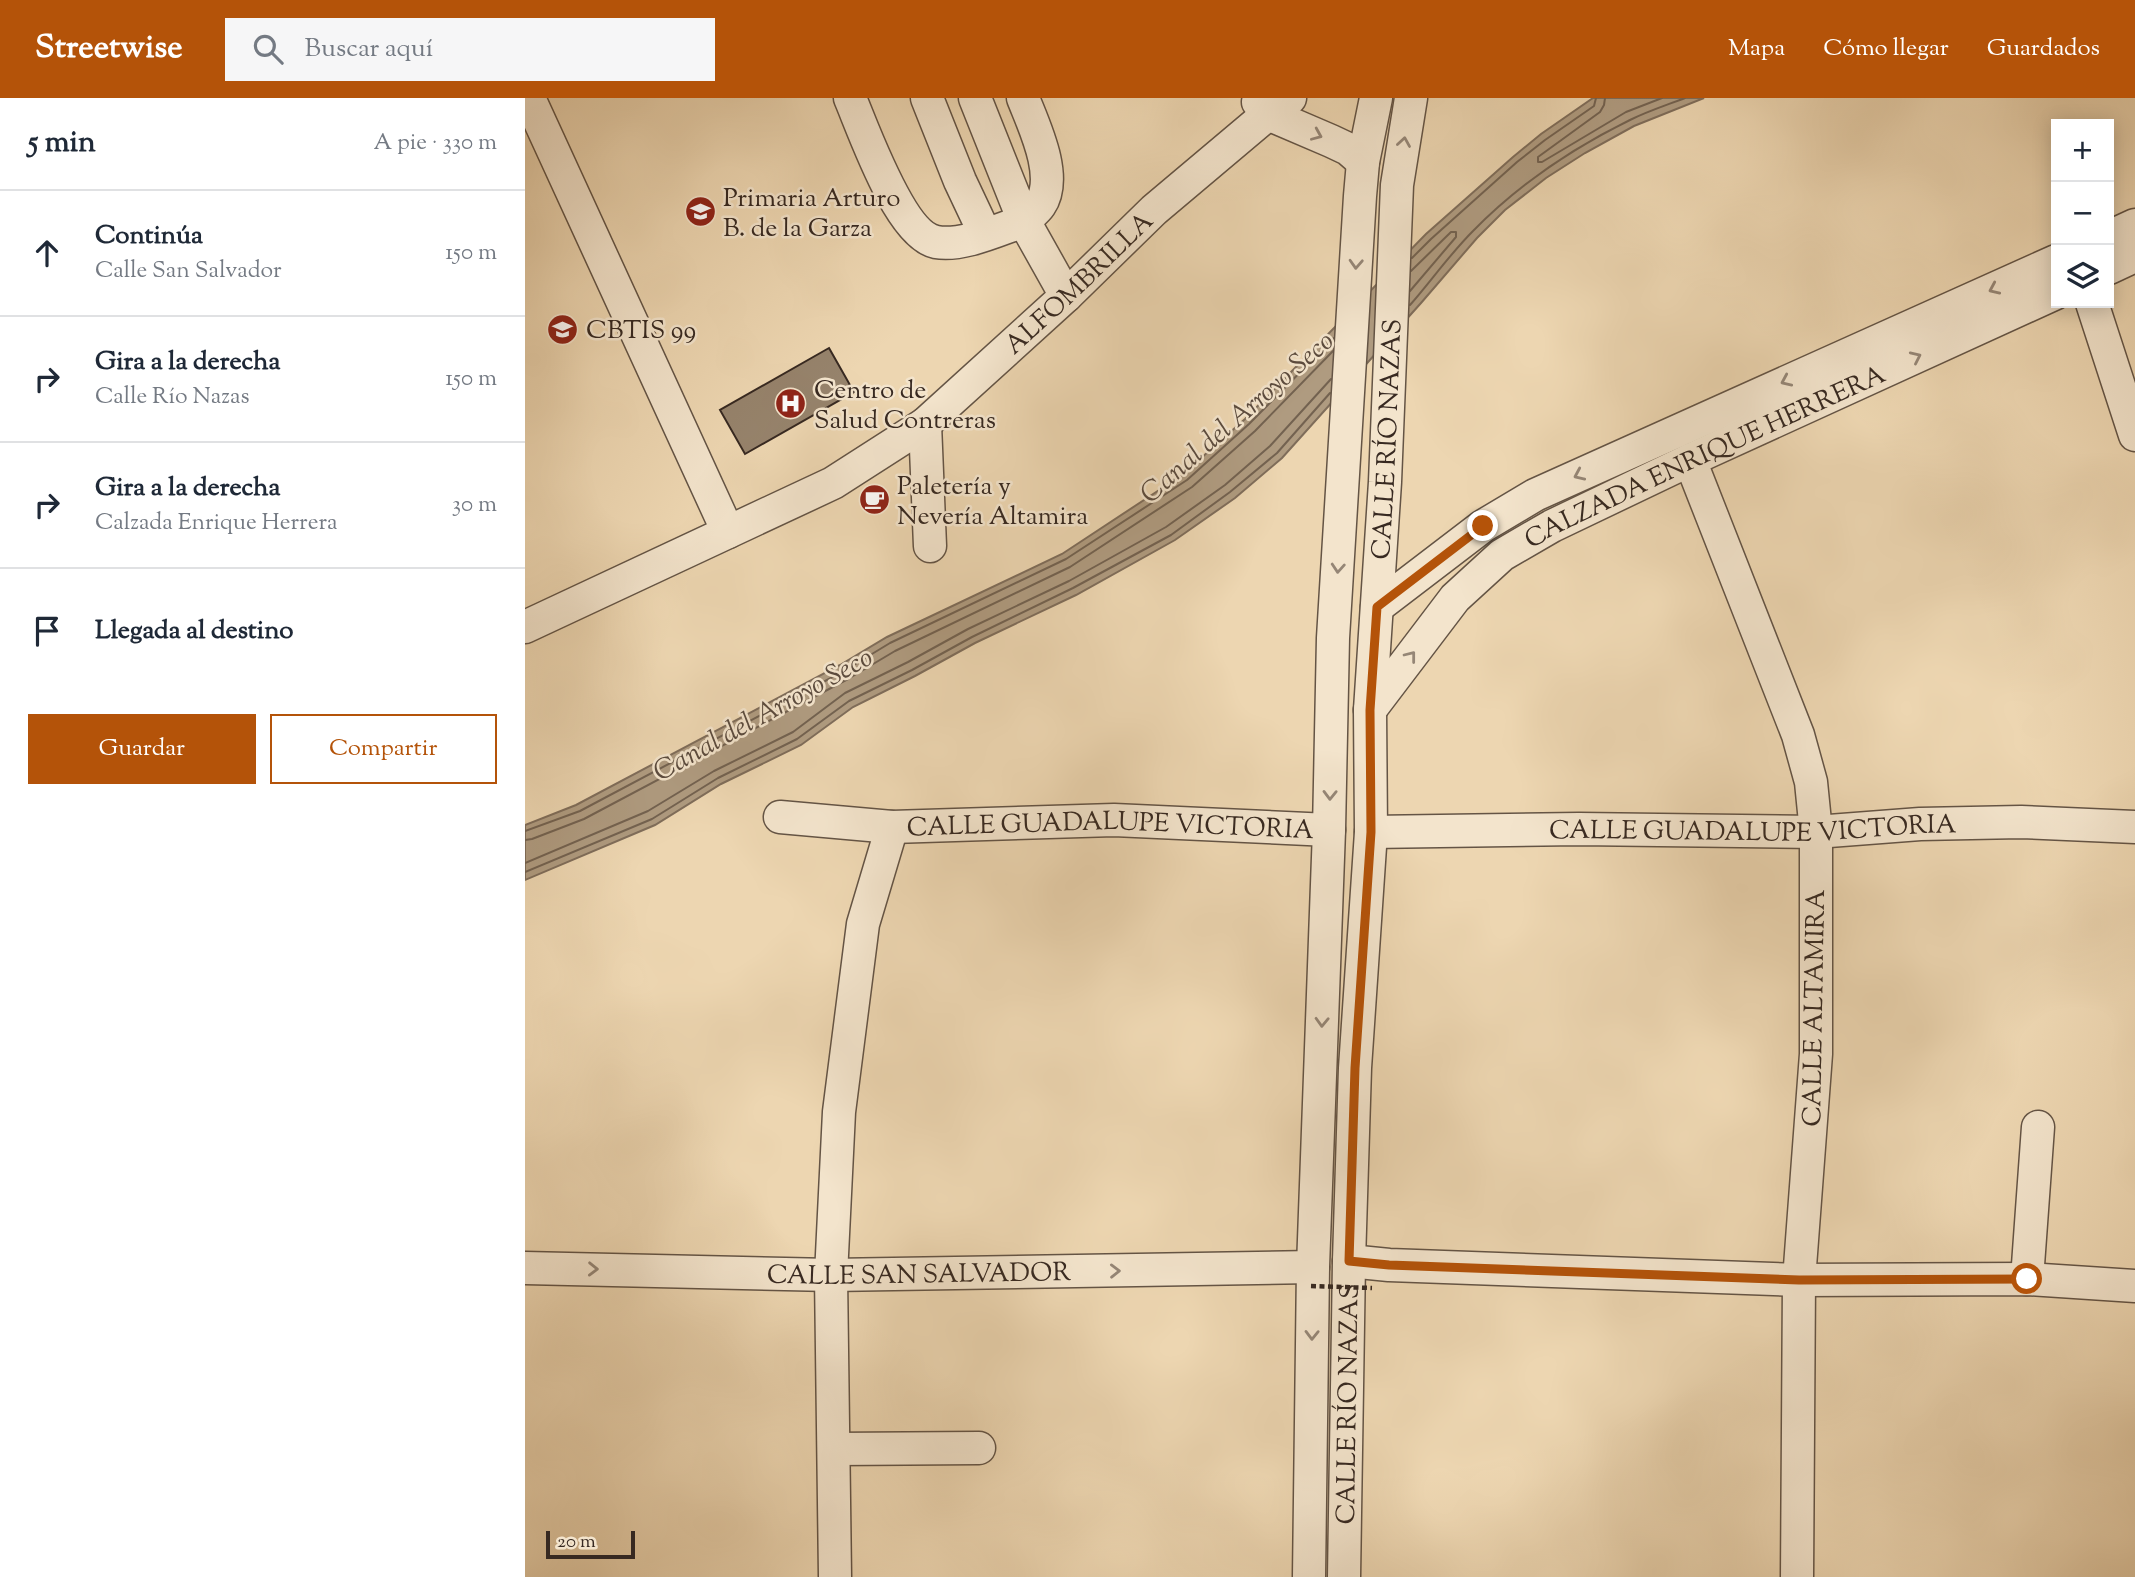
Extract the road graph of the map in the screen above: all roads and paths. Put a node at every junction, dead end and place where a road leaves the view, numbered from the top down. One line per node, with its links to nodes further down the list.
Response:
1 (529, 98): 23 (street)
2 (850, 98): 12 (street)
3 (927, 98): 12 (street)
4 (975, 98): 10 (street)
5 (1023, 98): 10 (street)
6 (1376, 98): 9 (street, CALLE RÍO NAZAS)
7 (1411, 98): 25 (street, CALLE RÍO NAZAS, one-way to 7)
8 (1271, 103): 9 (street, one-way to 9); 18 (street, ALFOMBRILLA)
9 (1363, 162): 31 (street, CALLE RÍO NAZAS, one-way to 31)
10 (1024, 221): 12 (street); 18 (street)
11 (2135, 225): 13 (street)
12 (985, 234)
13 (2114, 235)
14 (2135, 256): 16 (street)
15 (2051, 263): 25 (street, CALZADA ENRIQUE HERRERA, one-way to 25)
16 (2114, 266)
17 (2051, 295): 22 (street, CALZADA ENRIQUE HERRERA, one-way to 17)
18 (1066, 296): 20 (street, ALFOMBRILLA)
19 (2094, 308): 21 (street)
20 (925, 425): 23 (street, ALFOMBRILLA); 24 (street)
21 (2135, 435)
22 (1690, 460): 27 (street, CALZADA ENRIQUE HERRERA, one-way to 22); 33 (street, CALLE ALTAMIRA)
23 (728, 532): 26 (street, ALFOMBRILLA)
24 (930, 546)
25 (1377, 607): 27 (street, CALLE RÍO NAZAS)
26 (525, 626)
27 (1370, 710): 32 (street, CALLE RÍO NAZAS)
28 (780, 817): 29 (street, CALLE GUADALUPE VICTORIA)
29 (892, 827): 31 (street, CALLE GUADALUPE VICTORIA); 37 (street)
30 (2135, 827): 33 (street, CALLE GUADALUPE VICTORIA)
31 (1329, 830): 38 (street, CALLE RÍO NAZAS, one-way to 38)
32 (1371, 832): 33 (street, CALLE GUADALUPE VICTORIA); 35 (street, CALLE RÍO NAZAS)
33 (1816, 832): 40 (street, CALLE ALTAMIRA)
34 (2038, 1127): 39 (street)
35 (1349, 1261): 40 (street); 47 (street, CALLE RÍO NAZAS)
36 (525, 1268): 37 (street, CALLE SAN SALVADOR, one-way to 37)
37 (831, 1275): 38 (street, CALLE SAN SALVADOR, one-way to 38); 44 (street)
38 (1312, 1276): 42 (path, bridge); 46 (street, CALLE RÍO NAZAS, one-way to 46)
39 (2027, 1279): 40 (street); 41 (street)
40 (1799, 1280): 48 (street, CALLE ALTAMIRA)
41 (2135, 1286)
42 (1371, 1288)
43 (979, 1448): 44 (street)
44 (834, 1449): 45 (street)
45 (835, 1577)
46 (1309, 1577)
47 (1344, 1577)
48 (1797, 1577)

